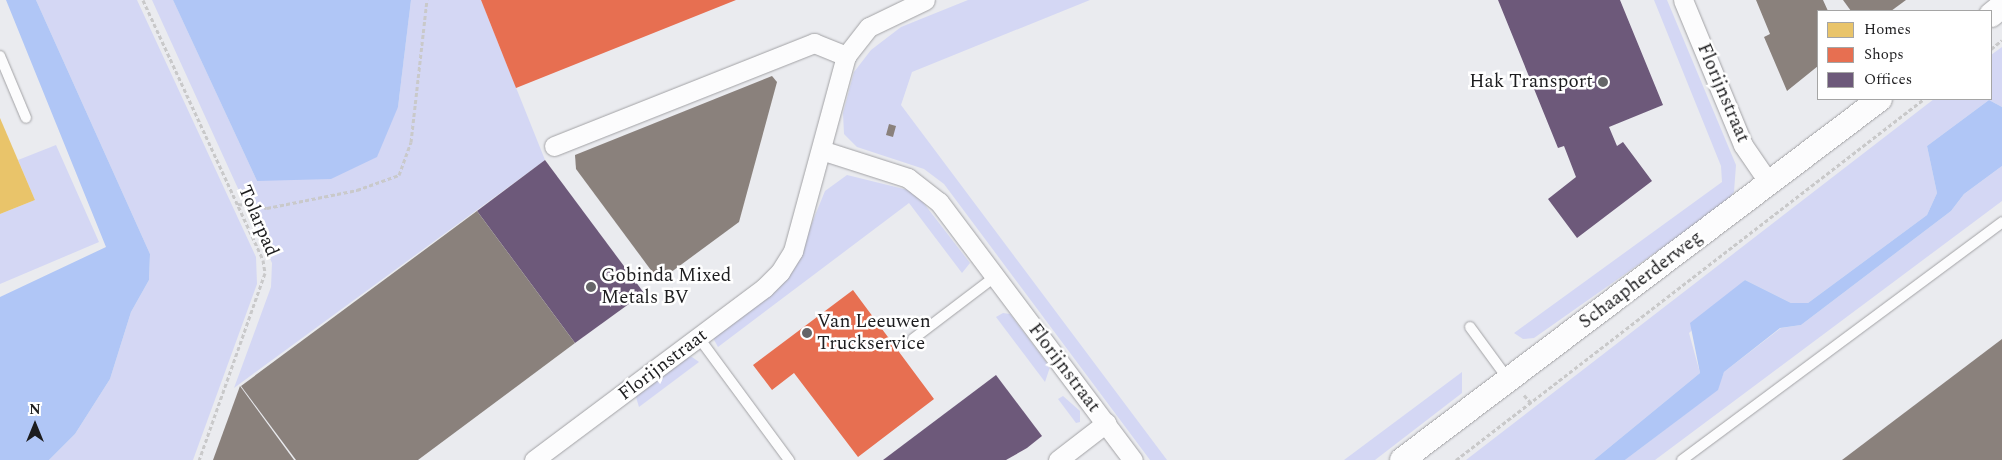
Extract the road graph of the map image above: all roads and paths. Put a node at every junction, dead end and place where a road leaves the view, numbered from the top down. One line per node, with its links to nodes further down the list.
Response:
1 (143, 0): 17 (path, Tolarpad)
2 (427, 0): 17 (path)
3 (925, 0): 10 (street, Florijnstraat)
4 (1683, 0): 16 (street, Florijnstraat)
5 (2002, 6): 6 (street)
6 (1992, 14)
7 (2002, 40): 8 (path)
8 (1992, 48)
9 (0, 56): 13 (lane)
10 (846, 56): 14 (street); 15 (street, Florijnstraat)
11 (1879, 100): 16 (street, Schaapherderweg)
12 (1923, 100): 31 (path, Schaapherderweg)
13 (26, 118)
14 (554, 146)
15 (820, 150): 19 (street, Florijnstraat); 21 (street, Florijnstraat)
16 (1770, 183): 23 (street, Schaapherderweg)
17 (237, 204): 25 (path, Tolarpad)
18 (2002, 222): 32 (lane)
19 (996, 276): 22 (lane); 24 (street, Florijnstraat)
20 (1470, 327): 23 (lane)
21 (699, 338): 26 (street, Florijnstraat); 27 (lane)
22 (913, 339)
23 (1508, 379): 30 (street, Schaapherderweg)
24 (1106, 423): 28 (street, Florijnstraat); 29 (street, Florijnstraat)
25 (199, 460)
26 (534, 460)
27 (789, 460)
28 (1058, 460)
29 (1133, 460)
30 (1402, 460)
31 (1456, 460)
32 (1682, 460)

